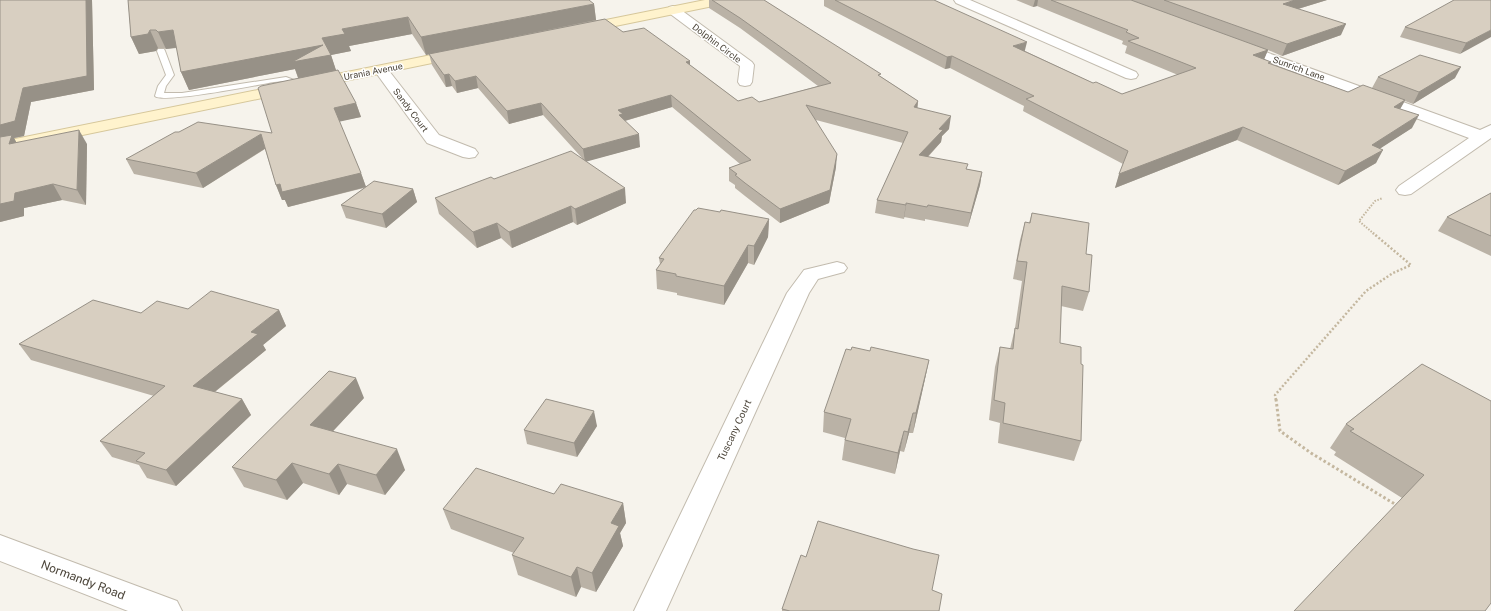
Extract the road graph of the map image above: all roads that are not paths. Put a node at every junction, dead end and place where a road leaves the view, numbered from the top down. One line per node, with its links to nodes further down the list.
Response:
1 (723, 0): 3 (street)
2 (960, 0): 9 (street)
3 (673, 10): 4 (street); 10 (street, Dolphin Circle)
4 (565, 32)
5 (1228, 42): 12 (street, Sunrich Lane)
6 (161, 51): 11 (lane)
7 (473, 51): 8 (street, Urania Avenue)
8 (381, 70): 11 (street, Urania Avenue); 14 (street, Sandy Court)
9 (1131, 75)
10 (745, 82)
11 (304, 85): 13 (street, Urania Avenue)
12 (1487, 133): 15 (street)
13 (0, 147)
14 (469, 153)
15 (1405, 190)
16 (837, 268): 19 (street, Tuscany Court)
17 (0, 548): 18 (street, Normandy Road)
18 (166, 611)
19 (650, 611)

